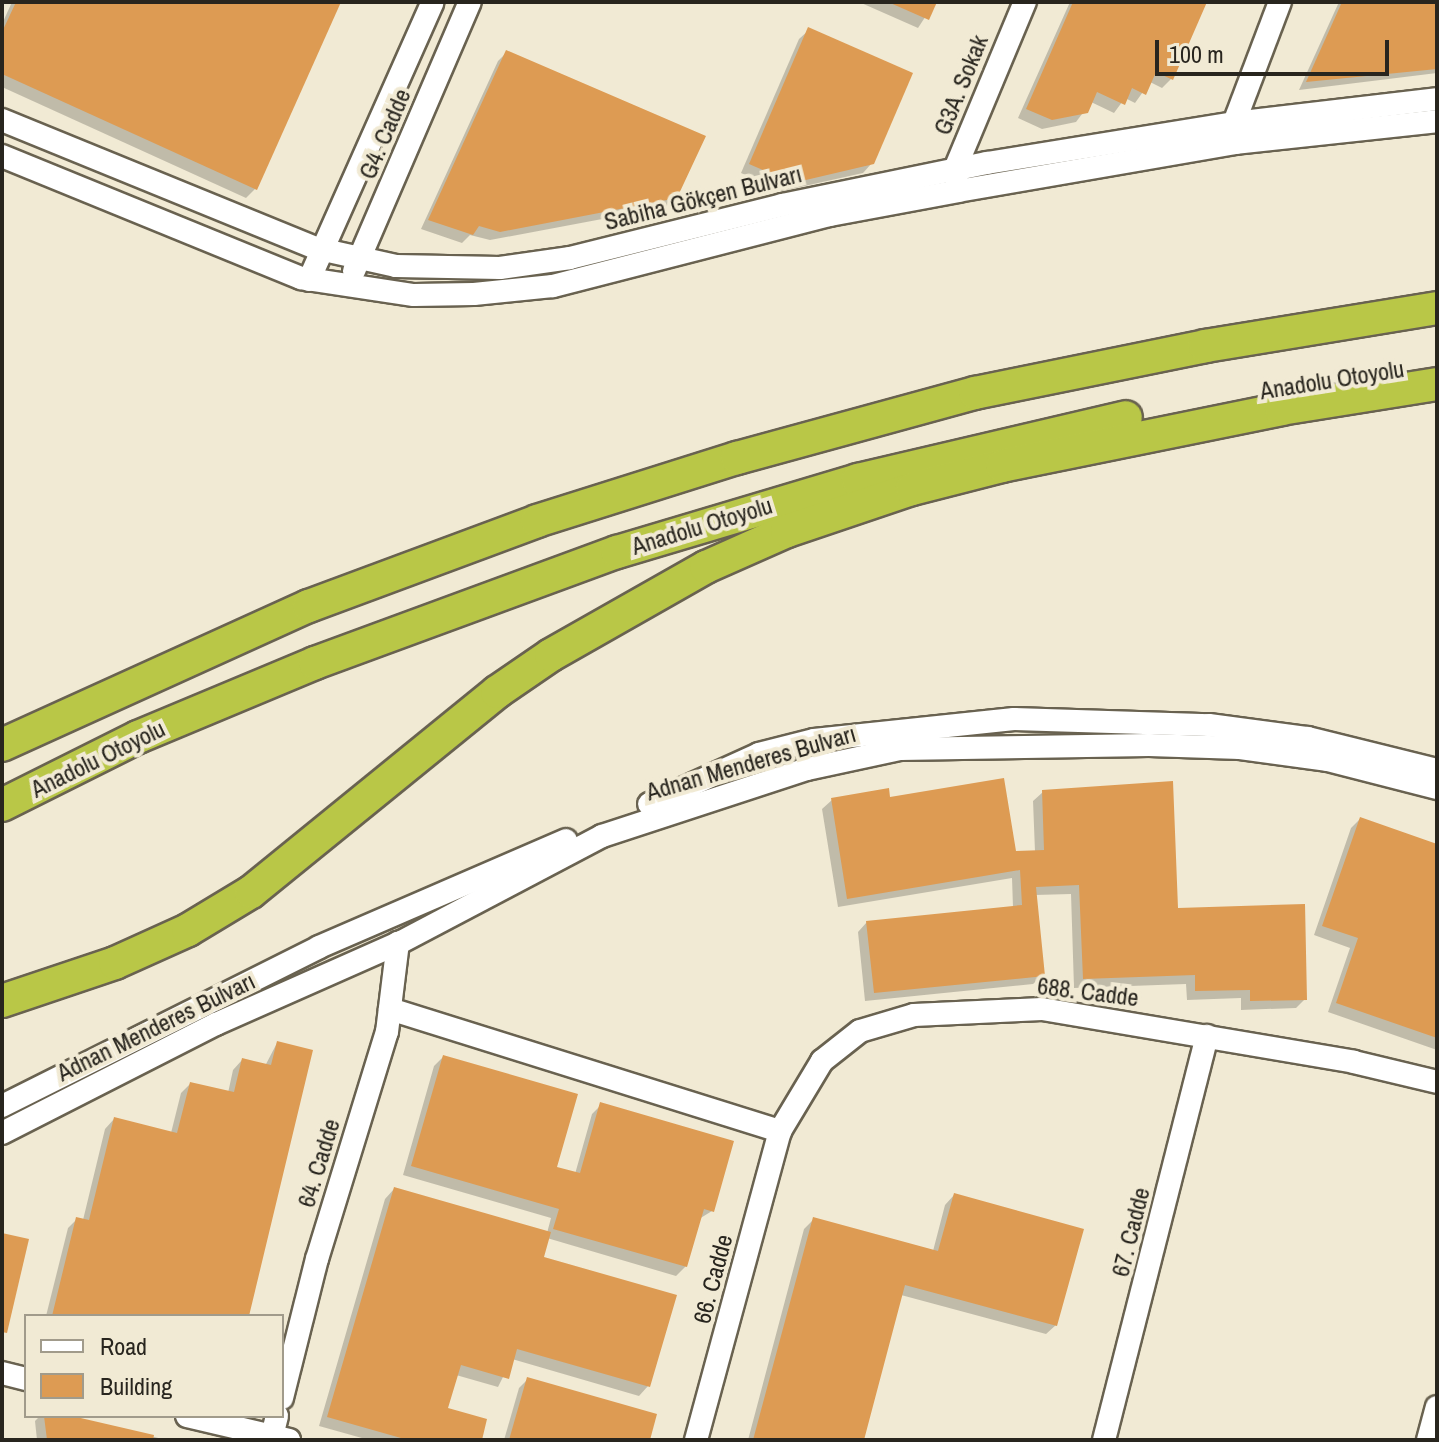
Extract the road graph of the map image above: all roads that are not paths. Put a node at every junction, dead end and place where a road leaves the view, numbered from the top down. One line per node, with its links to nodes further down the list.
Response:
1 (433, 2): 11 (street, G4. Cadde)
2 (470, 2): 12 (street, G4. Cadde)
3 (1025, 2): 10 (street, G3A. Sokak)
4 (1280, 2): 8 (street)
5 (1437, 99): 8 (street, Sabiha Gökçen Bulvarı)
6 (2, 120): 11 (street, Sabiha Gökçen Bulvarı)
7 (1437, 121): 8 (street, Sabiha Gökçen Bulvarı)
8 (1235, 133): 10 (street, Sabiha Gökçen Bulvarı)
9 (2, 156): 13 (street, Sabiha Gökçen Bulvarı)
10 (957, 180): 12 (street, Sabiha Gökçen Bulvarı); 14 (street, Sabiha Gökçen Bulvarı)
11 (321, 249): 12 (street, Sabiha Gökçen Bulvarı); 13 (street, G4. Cadde)
12 (359, 258): 14 (street, G4. Cadde)
13 (309, 280): 14 (street, Sabiha Gökçen Bulvarı)
14 (348, 287)
15 (1437, 308): 18 (highway)
16 (1437, 364): 21 (highway, Anadolu Otoyolu)
17 (1437, 384): 23 (highway)
18 (2, 745)
19 (1437, 770): 27 (street)
20 (1437, 788): 22 (street, Adnan Menderes Bulvarı)
21 (2, 805)
22 (398, 943): 24 (street, 64. Cadde); 29 (street, Adnan Menderes Bulvarı)
23 (14, 998)
24 (390, 1009): 28 (street); 32 (street, 64. Cadde)
25 (1207, 1036): 26 (street, 688. Cadde); 28 (street, 688. Cadde); 37 (street, 67. Cadde)
26 (1437, 1082)
27 (2, 1106)
28 (780, 1131): 36 (street, 66. Cadde)
29 (2, 1133)
30 (2, 1373): 31 (street)
31 (24, 1378)
32 (284, 1391)
33 (1437, 1407): 38 (street)
34 (198, 1418): 35 (street)
35 (277, 1433)
36 (696, 1440)
37 (1104, 1440)
38 (1428, 1440)

